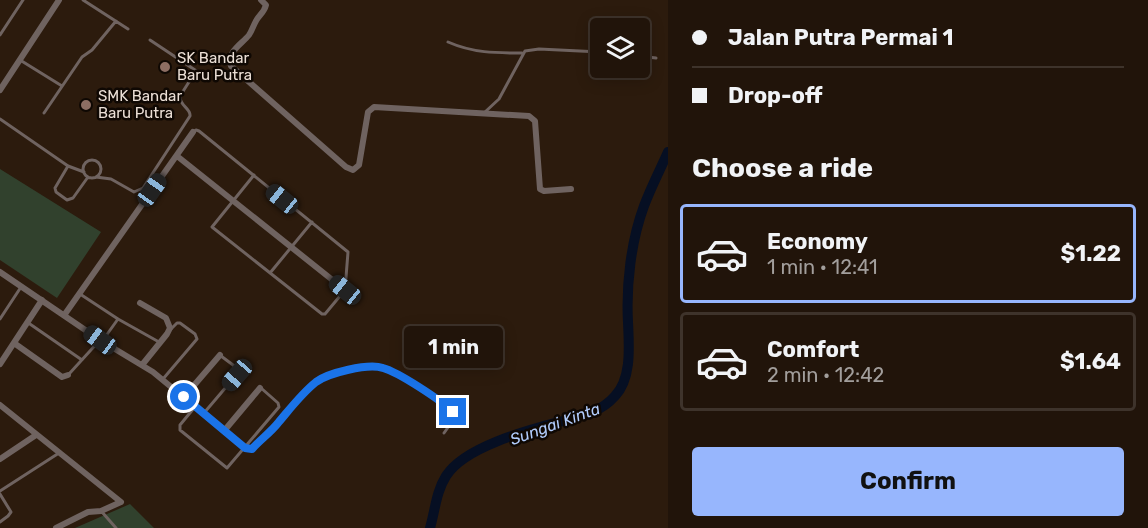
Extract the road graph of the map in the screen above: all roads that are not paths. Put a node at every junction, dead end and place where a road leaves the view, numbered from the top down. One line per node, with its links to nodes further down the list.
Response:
1 (23, 0): 7 (lane)
2 (60, 0): 14 (street)
3 (83, 0): 5 (lane)
4 (261, 0): 19 (street)
5 (116, 21): 6 (lane); 17 (lane)
6 (128, 29)
7 (0, 35)
8 (150, 40): 15 (lane)
9 (448, 42): 11 (lane)
10 (590, 52): 11 (lane)
11 (522, 53): 19 (lane)
12 (650, 57): 13 (lane)
13 (656, 58)
14 (20, 60): 17 (lane); 18 (street)
15 (196, 71): 16 (lane); 28 (lane)
16 (201, 74)
17 (62, 86): 20 (lane)
18 (0, 90)
19 (485, 112): 29 (street)
20 (44, 113)
21 (0, 119): 24 (lane)
22 (193, 132): 23 (street); 26 (lane)
23 (177, 156): 30 (street); 37 (street)
24 (68, 166): 25 (lane); 27 (lane)
25 (84, 172): 27 (lane); 28 (lane)
26 (254, 175): 30 (lane); 31 (lane)
27 (88, 177): 28 (lane)
28 (96, 177)
29 (571, 189)
30 (233, 200): 32 (street); 34 (lane)
31 (312, 222): 32 (lane); 36 (lane)
32 (291, 247): 34 (lane); 36 (street)
33 (0, 273): 35 (street)
34 (270, 273): 36 (lane)
35 (22, 286): 38 (street); 41 (lane)
36 (345, 290)
37 (80, 294): 40 (street); 42 (lane)
38 (42, 300): 40 (street); 43 (street)
39 (140, 303): 44 (street)
40 (65, 314): 45 (street)
41 (0, 319)
42 (118, 319): 45 (lane); 46 (lane)
43 (27, 322): 47 (street); 49 (lane)
44 (170, 329): 46 (street); 53 (lane)
45 (101, 341): 49 (lane); 51 (street)
46 (160, 342): 51 (street)
47 (14, 343): 50 (street); 52 (street)
48 (220, 355): 55 (street); 58 (lane)
49 (82, 360): 52 (lane)
50 (0, 364)
51 (142, 365): 53 (street)
52 (68, 375)
53 (162, 379): 55 (street)
54 (260, 388): 59 (street); 62 (lane)
55 (184, 397): 57 (street)
56 (0, 405): 61 (street)
57 (196, 407): 58 (street); 62 (lane)
58 (203, 414): 59 (street)
59 (224, 431): 62 (street)
60 (444, 434): 62 (lane)
61 (36, 435): 63 (street); 64 (street)
62 (245, 448)
63 (59, 453): 65 (lane); 66 (street)
64 (0, 459)
65 (0, 492): 67 (lane)
66 (101, 511): 68 (street); 69 (lane)
67 (0, 522)
68 (56, 528)
69 (116, 528)

